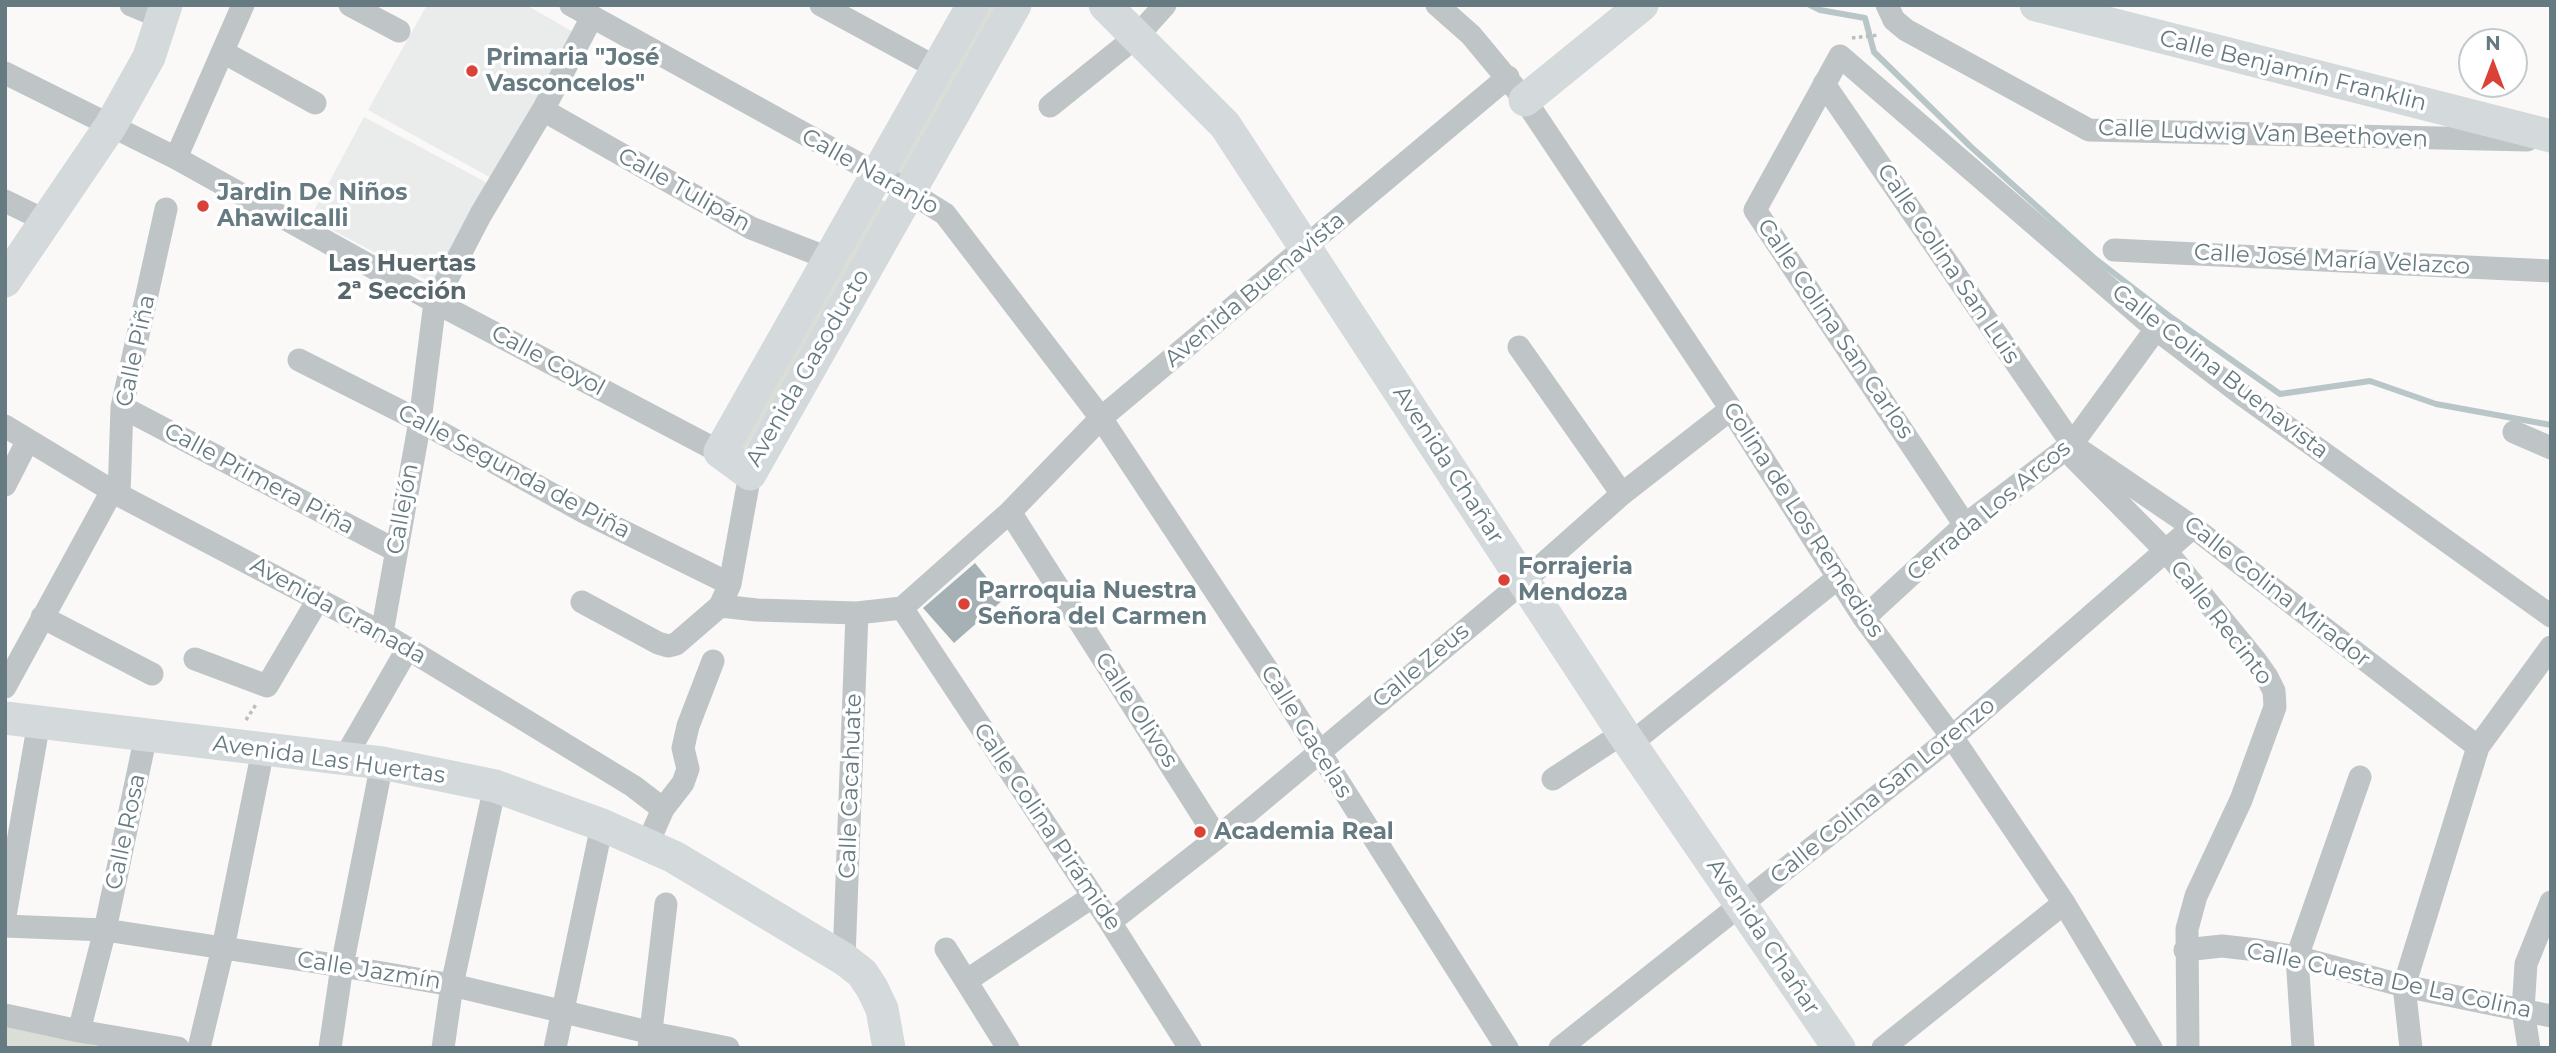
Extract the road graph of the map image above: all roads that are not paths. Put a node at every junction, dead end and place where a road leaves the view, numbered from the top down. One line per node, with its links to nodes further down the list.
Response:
1 (131, 5): 14 (street)
2 (243, 5): 18 (street)
3 (350, 5): 16 (street)
4 (821, 5): 20 (street)
5 (973, 5): 20 (street, Avenida Gasoducto)
6 (1015, 5): 31 (street, Avenida Gasoducto)
7 (1105, 5): 17 (street, Avenida Chañar)
8 (1165, 5): 17 (street)
9 (1437, 5): 23 (street, Colina de Los Remedios)
10 (1642, 5): 23 (street)
11 (1887, 5): 28 (street, Calle Ludwig Van Beethoven)
12 (2036, 5): 15 (street, Calle Benjamín Franklin)
13 (578, 9): 26 (street, Callejón); 30 (street, Calle Naranjo)
14 (164, 12): 27 (street)
15 (2083, 12): 28 (street, Calle Benjamín Franklin)
16 (399, 31)
17 (1137, 36): 25 (street); 35 (street, Avenida Chañar)
18 (223, 51): 24 (street); 29 (street)
19 (1840, 56): 22 (street, Calle Colina San Carlos); 41 (street, Calle Colina Buenavista)
20 (937, 68): 30 (street, Avenida Gasoducto)
21 (5, 73): 27 (street, Calle Coyol)
22 (1824, 84): 51 (street, Calle Colina San Luis); 59 (street, Calle Colina San Carlos)
23 (1516, 88): 35 (street, Avenida Buenavista); 45 (street, Colina de Los Remedios)
24 (315, 103)
25 (1050, 106)
26 (543, 110): 37 (street, Calle Tulipán); 40 (street, Callejón)
27 (111, 125): 29 (street, Calle Coyol); 34 (street)
28 (2551, 138)
29 (176, 158): 40 (street, Calle Coyol)
30 (878, 176): 31 (street, Calle Naranjo); 37 (street, Avenida Gasoducto)
31 (908, 191): 46 (street, Calle Naranjo); 54 (street, Avenida Gasoducto)
32 (5, 201): 34 (street)
33 (166, 209): 44 (street, Calle Piña)
34 (46, 221): 39 (street)
35 (1306, 248): 46 (street, Avenida Buenavista); 64 (street, Avenida Chañar)
36 (2114, 250): 38 (street, Calle José María Velazco)
37 (830, 259): 53 (street, Avenida Gasoducto)
38 (2551, 271)
39 (5, 281)
40 (436, 302): 47 (street, Callejón); 53 (street, Calle Coyol)
41 (2156, 329): 51 (street, Cerrada Los Arcos); 71 (street, Calle Colina Buenavista)
42 (1519, 347): 57 (street)
43 (299, 360): 47 (street, Calle Segunda de Piña)
44 (122, 407): 56 (street, Calle Piña); 61 (street, Calle Primera Piña)
45 (1731, 409): 57 (street, Calle Zeus); 63 (street, Colina de Los Remedios)
46 (1101, 418): 58 (street, Avenida Buenavista); 88 (street, Calle Gacelas)
47 (420, 421): 61 (street, Callejón); 65 (street, Calle Segunda de Piña)
48 (5, 426): 50 (street, Avenida Granada)
49 (2514, 432): 52 (street)
50 (28, 440): 55 (street); 56 (street, Avenida Granada)
51 (2072, 444): 59 (street, Cerrada Los Arcos); 60 (street, Calle Colina Mirador); 62 (street, Calle Recinto)
52 (2551, 448)
53 (720, 452): 54 (street, Avenida Gasoducto)
54 (750, 474): 65 (street)
55 (5, 485)
56 (115, 493): 66 (street, Avenida Granada); 72 (street, Calle Piña)
57 (1622, 494): 64 (street, Calle Zeus)
58 (1010, 512): 69 (street, Avenida Buenavista); 96 (street, Calle Olivos)
59 (1965, 525): 73 (street, Cerrada Los Arcos)
60 (2193, 527): 62 (street, Calle Colina San Lorenzo); 86 (street, Calle Colina Mirador)
61 (395, 550): 74 (street, Callejón)
62 (2165, 551): 84 (street, Calle Colina San Lorenzo); 109 (street, Calle Recinto)
63 (1839, 577): 73 (street, Colina de Los Remedios); 85 (street)
64 (1524, 581): 85 (street, Avenida Chañar); 88 (street, Calle Zeus)
65 (730, 584): 68 (street)
66 (319, 598): 74 (street, Avenida Granada); 77 (street)
67 (582, 602): 68 (street)
68 (720, 606): 70 (street)
69 (902, 608): 70 (street); 98 (street, Calle Colina Pirámide)
70 (857, 613): 111 (street, Calle Cacahuate)
71 (2551, 616)
72 (42, 617): 79 (street); 80 (street, Calle Piña)
73 (1864, 618): 84 (street, Colina de Los Remedios)
74 (382, 633): 76 (street, Avenida Granada)
75 (2551, 647): 86 (street)
76 (408, 649): 89 (street); 94 (street, Avenida Granada)
77 (195, 659)
78 (713, 661): 94 (street)
79 (152, 674)
80 (5, 687)
81 (5, 718): 82 (street, Avenida Las Huertas)
82 (39, 722): 83 (street, Avenida Las Huertas); 103 (street)
83 (146, 735): 87 (street, Avenida Las Huertas); 106 (street, Calle Rosa)
84 (1952, 737): 100 (street, Colina de Los Remedios); 102 (street, Calle Colina San Lorenzo)
85 (1627, 738): 92 (street); 102 (street, Avenida Chañar)
86 (2477, 747): 115 (street)
87 (263, 750): 89 (street, Avenida Las Huertas); 107 (street)
88 (1318, 752): 96 (street, Calle Zeus); 131 (street, Calle Gacelas)
89 (344, 759): 90 (street, Avenida Las Huertas)
90 (382, 764): 93 (street, Avenida Las Huertas); 112 (street)
91 (2360, 777): 110 (street)
92 (1553, 779)
93 (495, 786): 95 (street, Avenida Las Huertas); 114 (street)
94 (663, 809): 97 (street)
95 (602, 825): 97 (street, Avenida Las Huertas); 117 (street)
96 (1217, 838): 104 (street, Calle Zeus)
97 (647, 845): 111 (street, Avenida Las Huertas)
98 (1093, 897): 104 (street, Calle Colina Pirámide); 113 (street)
99 (2551, 902): 116 (street)
100 (2064, 903): 134 (street); 135 (street, Colina de Los Remedios)
101 (666, 904): 121 (street)
102 (1742, 906): 132 (street, Calle Colina San Lorenzo); 133 (street, Avenida Chañar)
103 (5, 916)
104 (1110, 922): 130 (street, Calle Colina Pirámide)
105 (5, 926): 106 (street, Calle Jazmín)
106 (105, 930): 107 (street, Calle Jazmín); 120 (street, Calle Rosa)
107 (223, 948): 112 (street, Calle Jazmín); 123 (street)
108 (946, 949): 113 (street)
109 (2185, 950): 110 (street, Calle Cuesta De La Colina); 136 (street, Calle Recinto)
110 (2297, 957): 115 (street, Calle Cuesta De La Colina); 137 (street)
111 (844, 959): 128 (street, Avenida Las Huertas)
112 (342, 966): 114 (street, Calle Jazmín); 124 (street)
113 (966, 981): 129 (street)
114 (452, 985): 117 (street, Calle Jazmín); 125 (street)
115 (2404, 986): 116 (street, Calle Cuesta De La Colina); 138 (street)
116 (2523, 1010): 119 (street, Calle Cuesta De La Colina); 139 (street)
117 (561, 1011): 121 (street, Calle Jazmín); 126 (street)
118 (5, 1015): 120 (street)
119 (2551, 1016)
120 (79, 1031): 122 (street)
121 (650, 1040): 127 (street, Calle Jazmín)
122 (178, 1048)
123 (199, 1048)
124 (330, 1048)
125 (443, 1048)
126 (555, 1048)
127 (727, 1048)
128 (888, 1048)
129 (1008, 1048)
130 (1190, 1048)
131 (1507, 1048)
132 (1560, 1048)
133 (1839, 1048)
134 (1883, 1048)
135 (2151, 1048)
136 (2188, 1048)
137 (2303, 1048)
138 (2411, 1048)
139 (2529, 1048)

